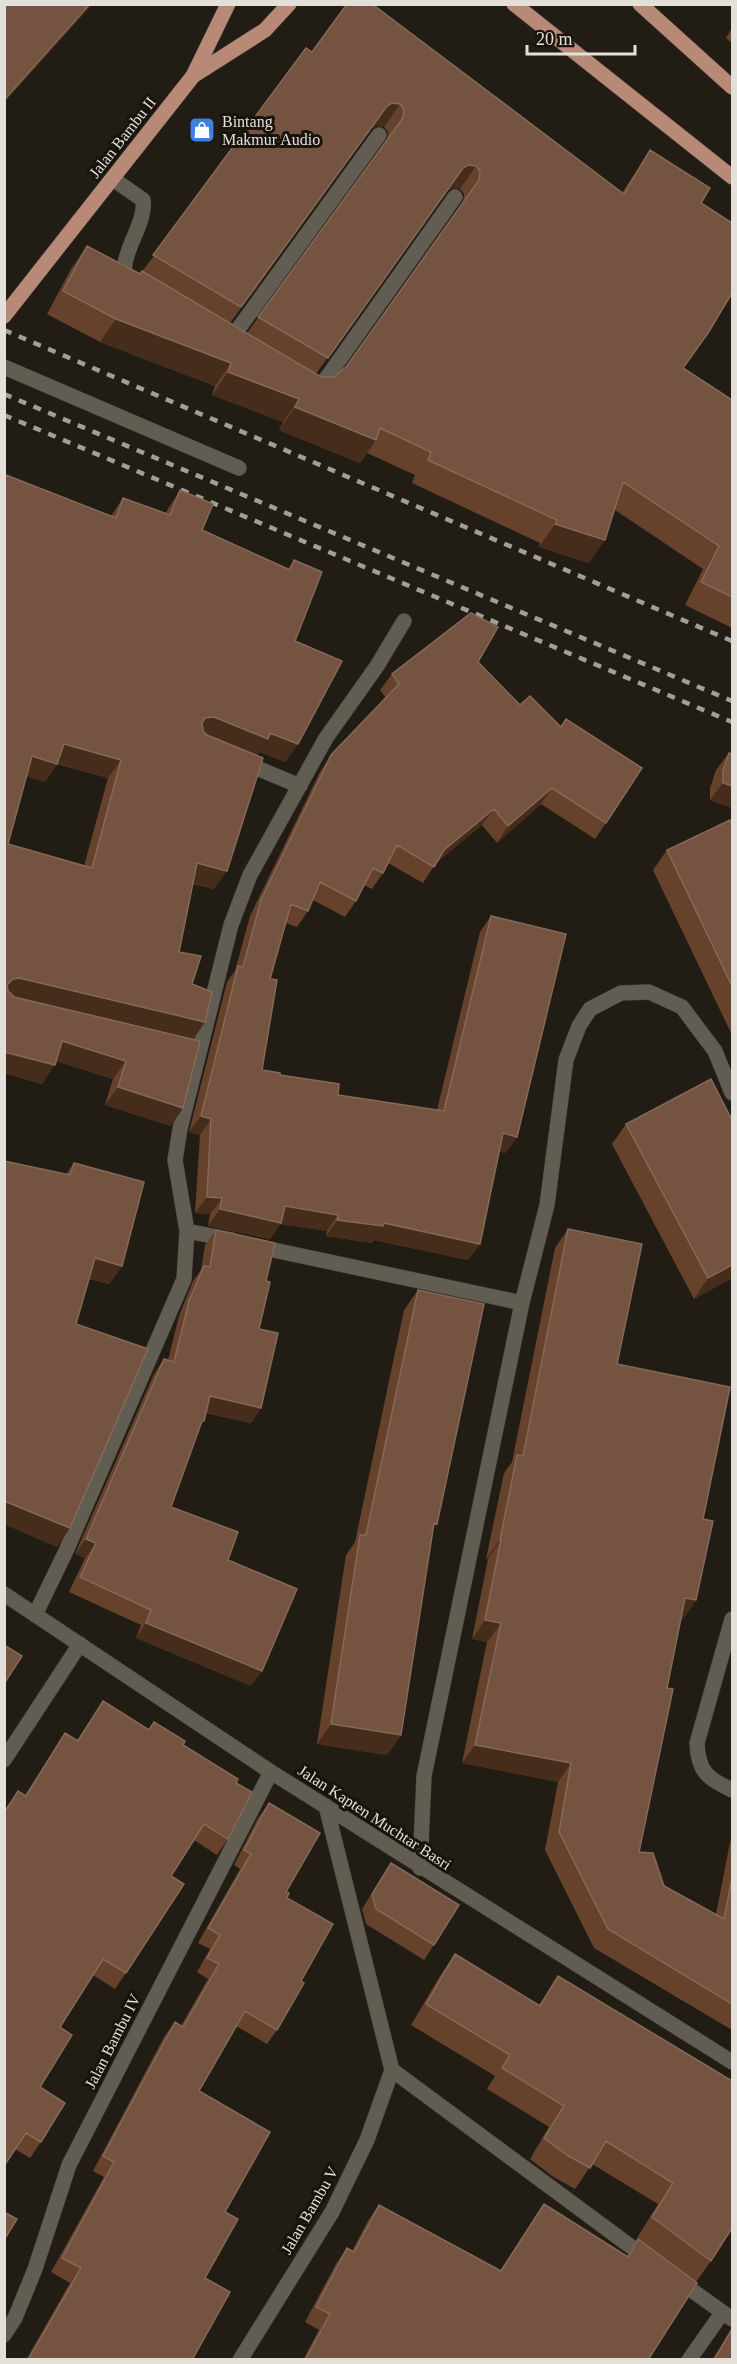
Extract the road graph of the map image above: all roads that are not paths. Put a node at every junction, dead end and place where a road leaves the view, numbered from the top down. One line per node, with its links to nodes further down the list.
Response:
1 (228, 4): 5 (main road)
2 (290, 4): 5 (main road, Jalan Bambu II)
3 (640, 4): 6 (main road)
4 (514, 6): 8 (main road)
5 (193, 76): 9 (main road, Jalan Bambu II)
6 (732, 87)
7 (379, 135): 13 (street)
8 (732, 177)
9 (113, 179): 11 (street); 12 (main road, Jalan Bambu II)
10 (455, 197): 15 (street)
11 (138, 290)
12 (4, 316)
13 (228, 343)
14 (4, 367): 16 (street)
15 (300, 385)
16 (239, 468)
17 (404, 621): 19 (street)
18 (229, 757): 19 (street)
19 (300, 786): 21 (street)
20 (732, 1093): 22 (street)
21 (187, 1231): 22 (street); 24 (street)
22 (522, 1303): 31 (street)
23 (4, 1594): 24 (street, Jalan Kapten Muchtar Basri)
24 (35, 1615): 26 (street, Jalan Kapten Muchtar Basri)
25 (732, 1619): 29 (street)
26 (80, 1644): 27 (street); 28 (street, Jalan Kapten Muchtar Basri)
27 (4, 1760)
28 (271, 1772): 30 (street, Jalan Kapten Muchtar Basri); 35 (street, Jalan Bambu IV)
29 (732, 1790)
30 (326, 1806): 31 (street, Jalan Kapten Muchtar Basri); 33 (street)
31 (420, 1868): 32 (street, Jalan Kapten Muchtar Basri)
32 (732, 2062)
33 (392, 2070): 34 (street); 36 (street, Jalan Bambu V)
34 (727, 2316): 37 (street)
35 (4, 2335)
36 (240, 2360)
37 (689, 2360)

